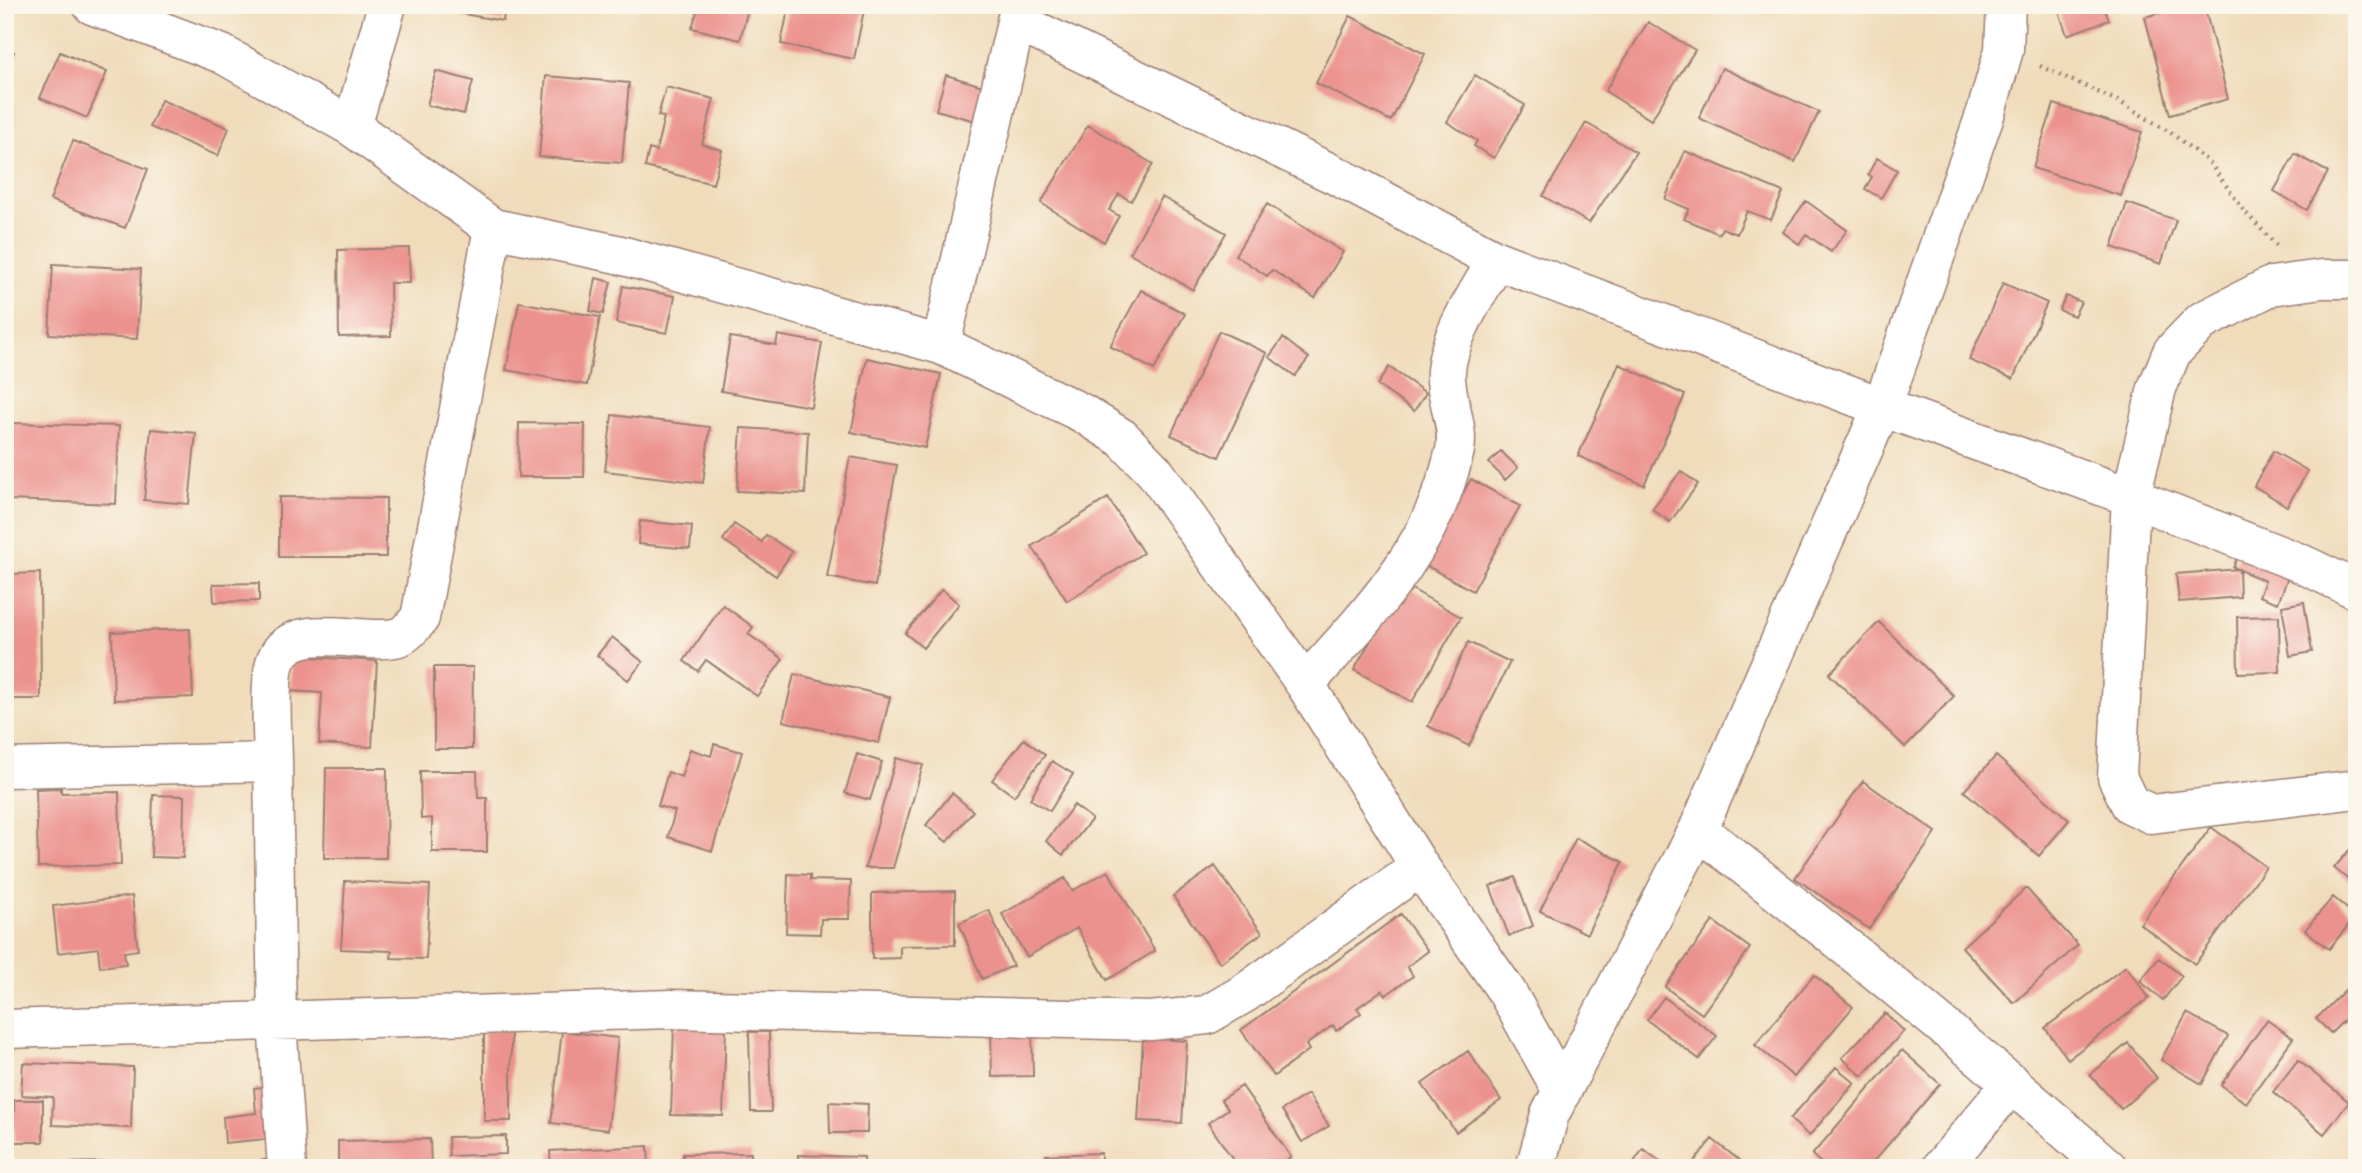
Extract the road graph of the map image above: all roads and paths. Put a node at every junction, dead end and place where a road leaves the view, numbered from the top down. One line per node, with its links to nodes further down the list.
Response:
1 (92, 5): 6 (street)
2 (387, 5): 6 (street)
3 (2006, 5): 5 (street)
4 (1018, 13): 8 (street); 10 (street)
5 (2004, 50): 9 (path); 11 (street)
6 (352, 127): 7 (street)
7 (493, 228): 10 (street); 15 (street)
8 (1496, 260): 11 (street); 14 (street)
9 (2339, 279): 12 (street)
10 (941, 345): 14 (street)
11 (1882, 407): 12 (street); 18 (street)
12 (2131, 497): 13 (street); 17 (street)
13 (2357, 590)
14 (1305, 684): 19 (street)
15 (273, 762): 16 (street); 20 (street)
16 (5, 768)
17 (2357, 789)
18 (1698, 830): 22 (street); 23 (street)
19 (1420, 867): 20 (street); 23 (street)
20 (277, 1022): 21 (street); 24 (street)
21 (5, 1029)
22 (2012, 1083): 26 (street); 27 (street)
23 (1562, 1091): 25 (street)
24 (287, 1168)
25 (1535, 1168)
26 (1941, 1168)
27 (2108, 1168)

